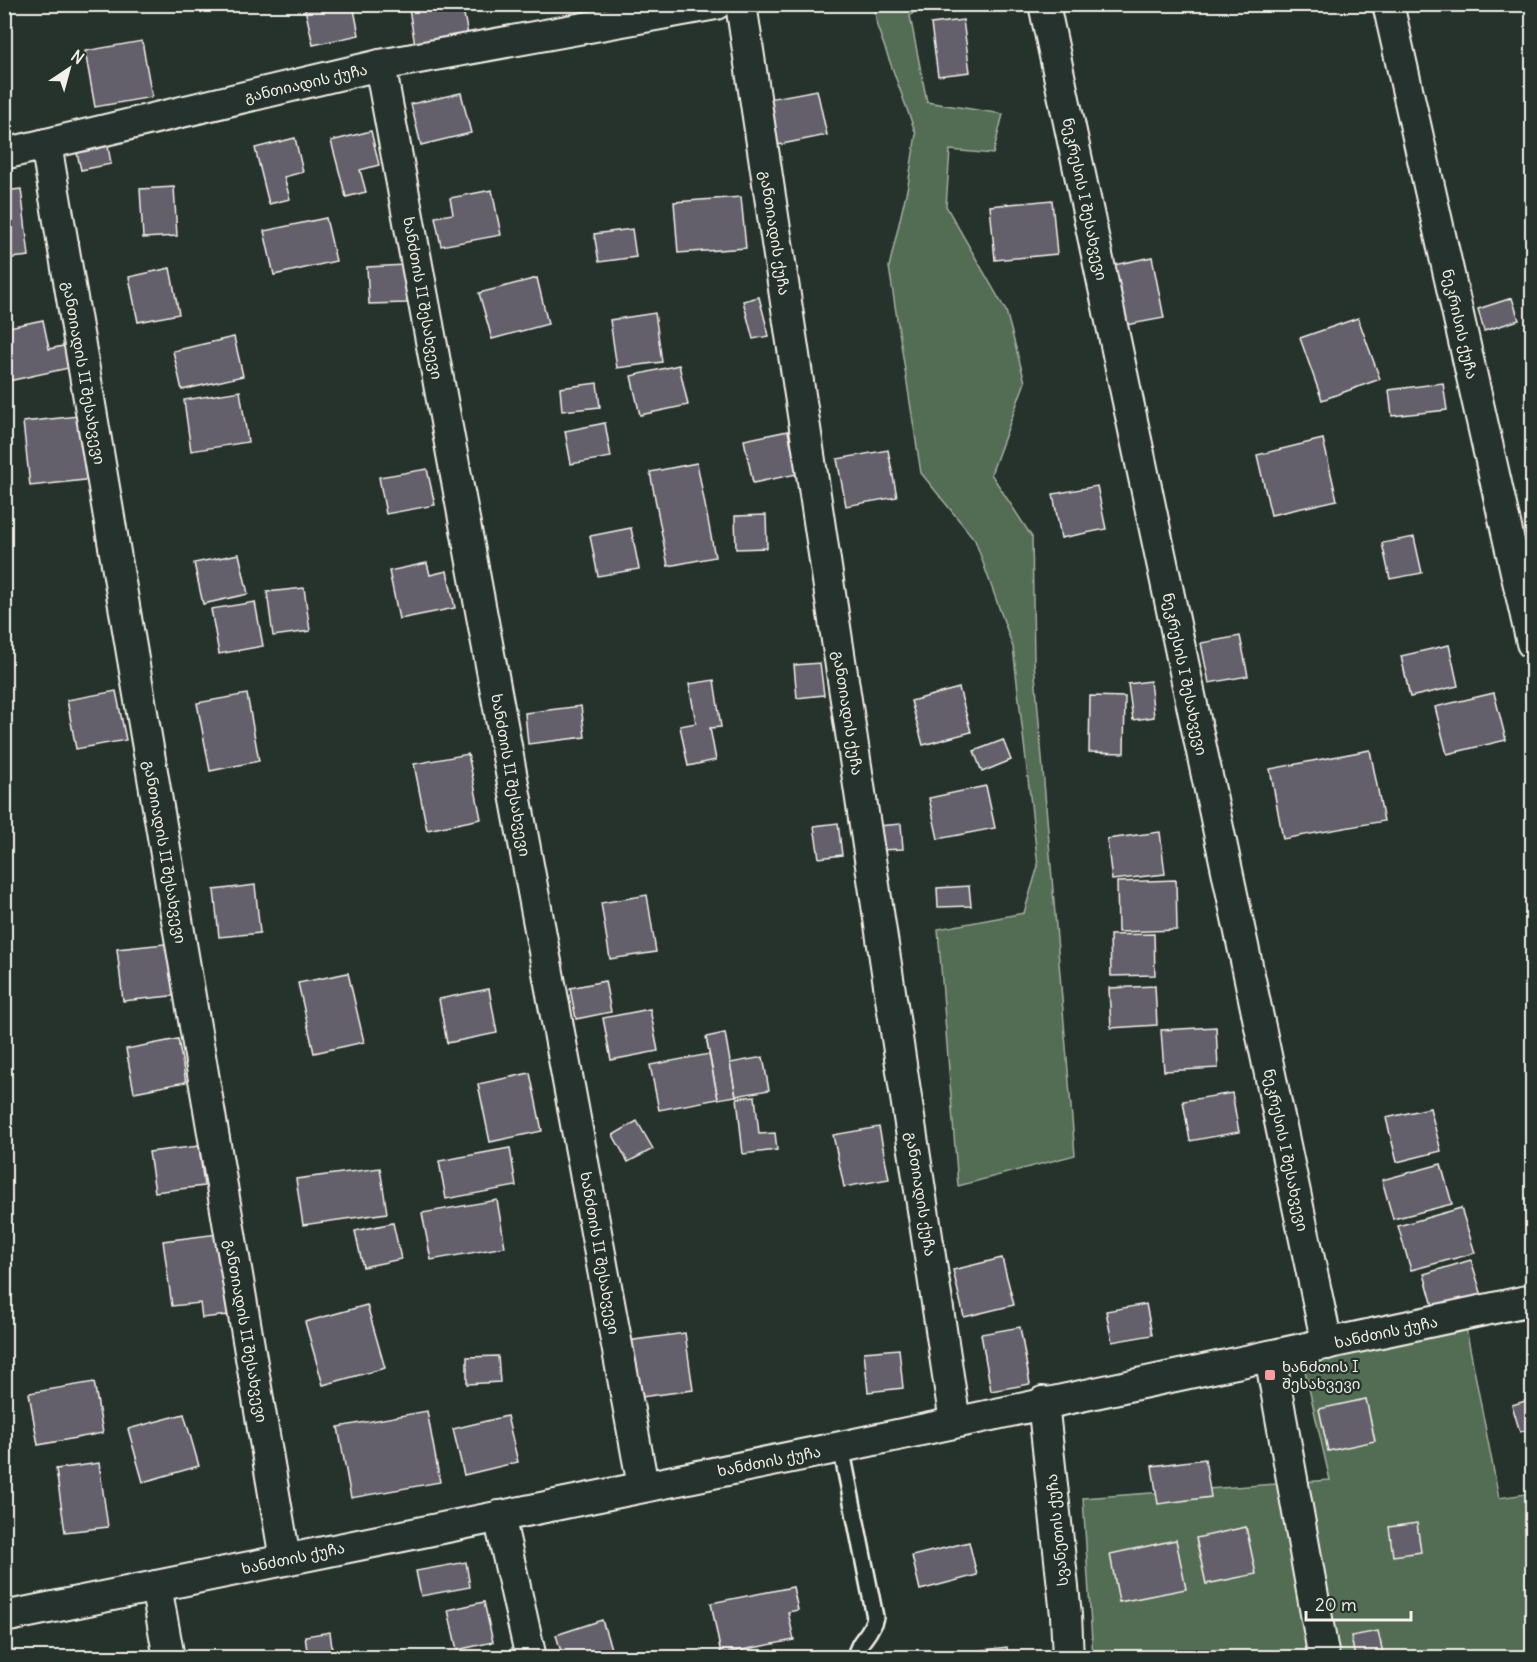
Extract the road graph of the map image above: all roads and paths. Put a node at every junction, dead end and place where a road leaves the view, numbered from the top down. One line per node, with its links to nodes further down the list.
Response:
1 (716, 4): 5 (street, განთიადის ქუჩა)
2 (741, 4): 13 (street, განთიადის ქუჩა)
3 (1044, 4): 10 (street, ნეკრესის I შესახვევი)
4 (1388, 4): 8 (street, ნეკრისის ქუჩა)
5 (380, 65): 6 (street, განთიადის ქუჩა); 15 (street, ხანძთის II შესახვევი)
6 (46, 144): 7 (street, განთიადის ქუჩა); 17 (street, განთიადის II შესახვევი)
7 (4, 154)
8 (1533, 643)
9 (1533, 1300): 10 (street, ხანძთის ქუჩა)
10 (1327, 1344): 11 (street, ხანძთის ქუჩა)
11 (1270, 1356): 12 (street, ხანძთის ქუჩა); 24 (street)
12 (1043, 1402): 13 (street, ხანძთის ქუჩა); 23 (street, სვანეთის ქუჩა)
13 (955, 1422): 14 (street, ხანძთის ქუჩა)
14 (841, 1447): 15 (street, ხანძთის ქუჩა); 22 (lane)
15 (643, 1486): 16 (street, ხანძთის ქუჩა)
16 (499, 1516): 17 (street, ხანძთის ქუჩა); 21 (street)
17 (285, 1559): 18 (street, ხანძთის ქუჩა)
18 (156, 1586): 19 (street, ხანძთის ქუჩა); 20 (street)
19 (4, 1617)
20 (169, 1658)
21 (531, 1658)
22 (855, 1658)
23 (1068, 1658)
24 (1324, 1658)

